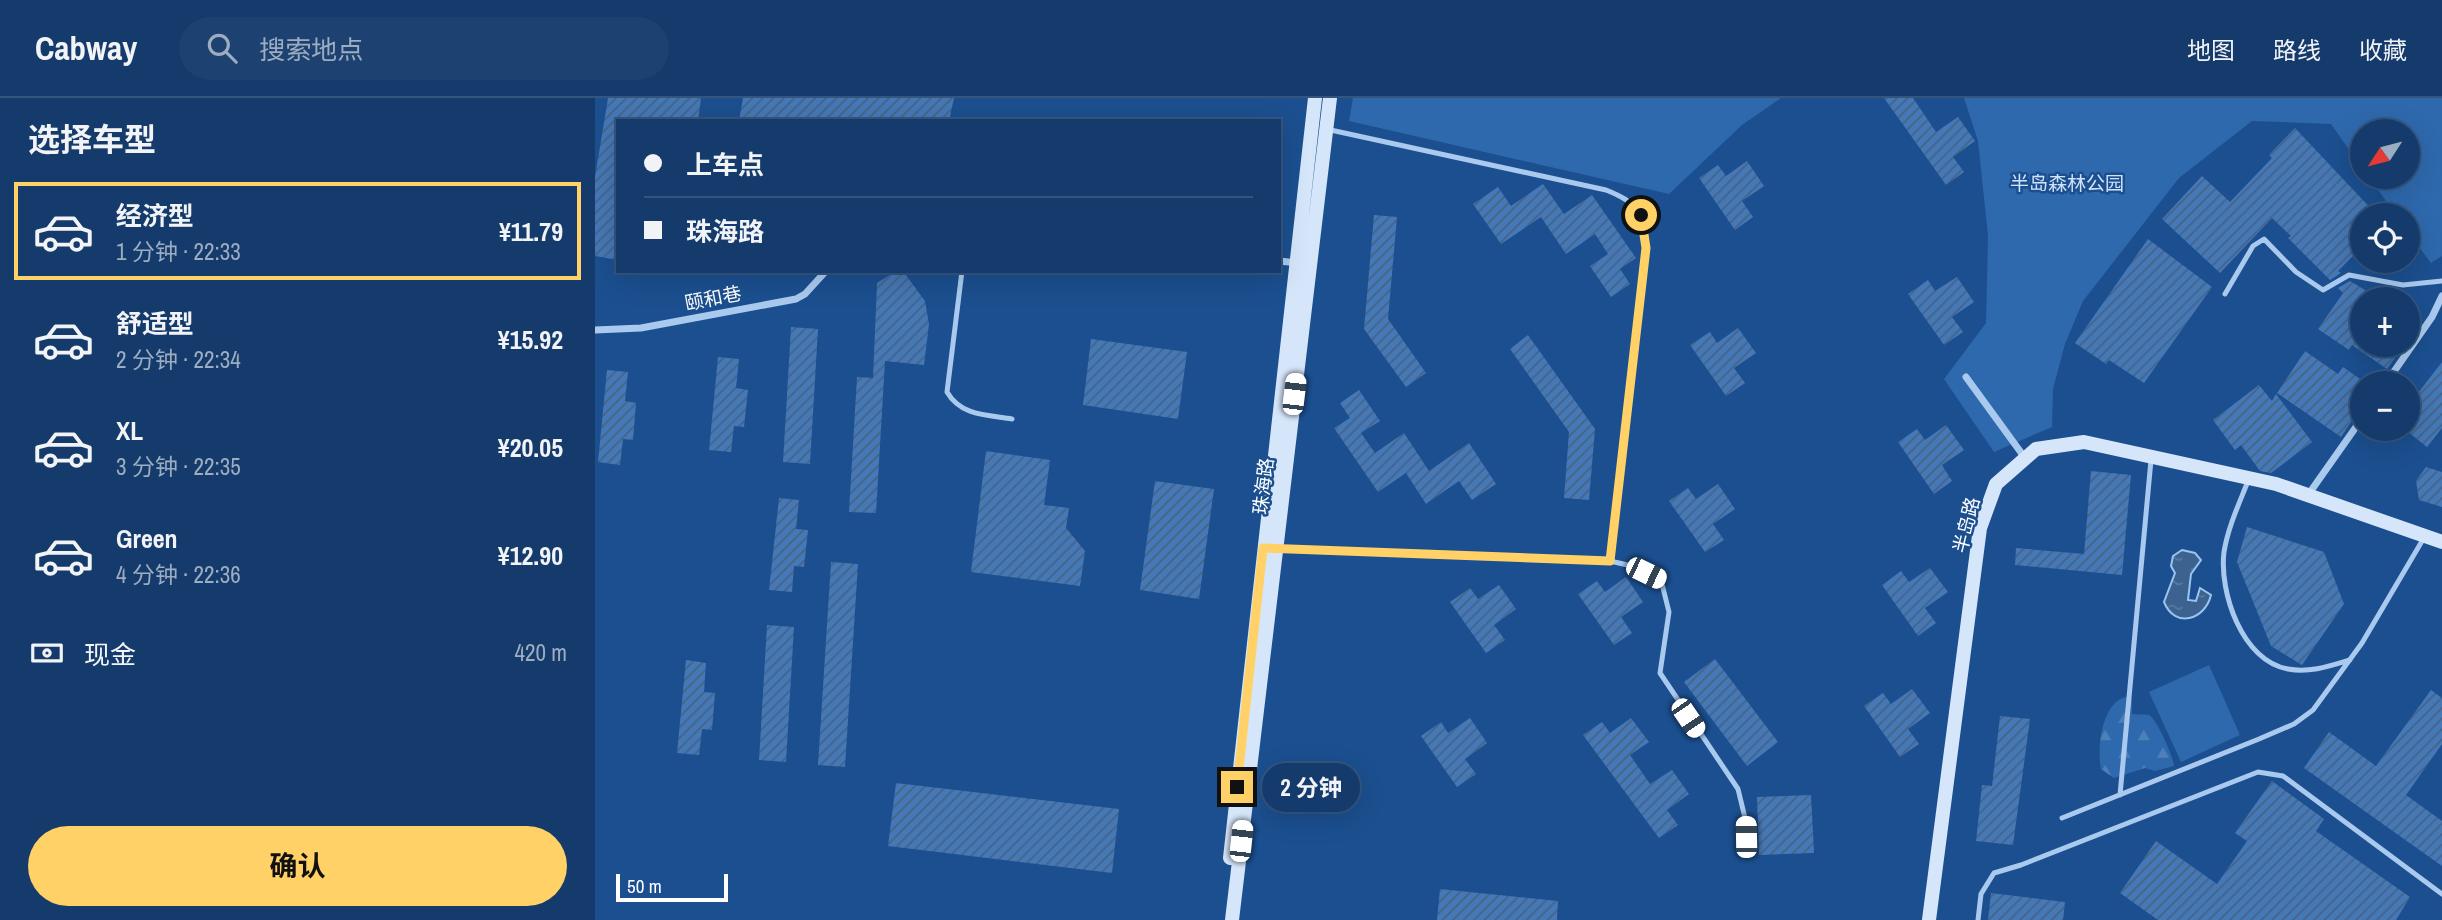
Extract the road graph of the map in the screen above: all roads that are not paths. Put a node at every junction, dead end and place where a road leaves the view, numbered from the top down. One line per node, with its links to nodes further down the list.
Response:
1 (1315, 98): 3 (main road, 珠海路)
2 (1330, 98): 3 (main road, 珠海路)
3 (1319, 128): 5 (main road, 珠海路); 23 (lane)
4 (1281, 261): 5 (street)
5 (1303, 264): 22 (main road, 珠海路)
6 (824, 273): 11 (street, 颐和巷)
7 (962, 273): 14 (lane)
8 (2442, 281): 9 (lane)
9 (2225, 294)
10 (2442, 296): 12 (street)
11 (595, 330)
12 (2394, 371)
13 (1966, 377): 17 (street)
14 (1012, 419)
15 (2350, 435): 19 (street)
16 (2151, 456): 17 (main road, 半岛路); 18 (main road, 半岛路); 25 (lane)
17 (2025, 459): 31 (main road, 半岛路)
18 (2249, 478): 19 (main road, 半岛路); 24 (lane)
19 (2308, 495): 20 (main road, 半岛路)
20 (2425, 536): 21 (main road, 半岛路); 24 (lane)
21 (2442, 542)
22 (1269, 549): 23 (lane); 29 (main road, 珠海路); 30 (main road, 珠海路)
23 (1610, 561): 27 (lane)
24 (2350, 660): 25 (lane)
25 (2120, 795): 26 (lane)
26 (2062, 818)
27 (1747, 852)
28 (2442, 894): 32 (lane)
29 (1223, 920)
30 (1232, 920)
31 (1929, 920)
32 (1978, 920)

